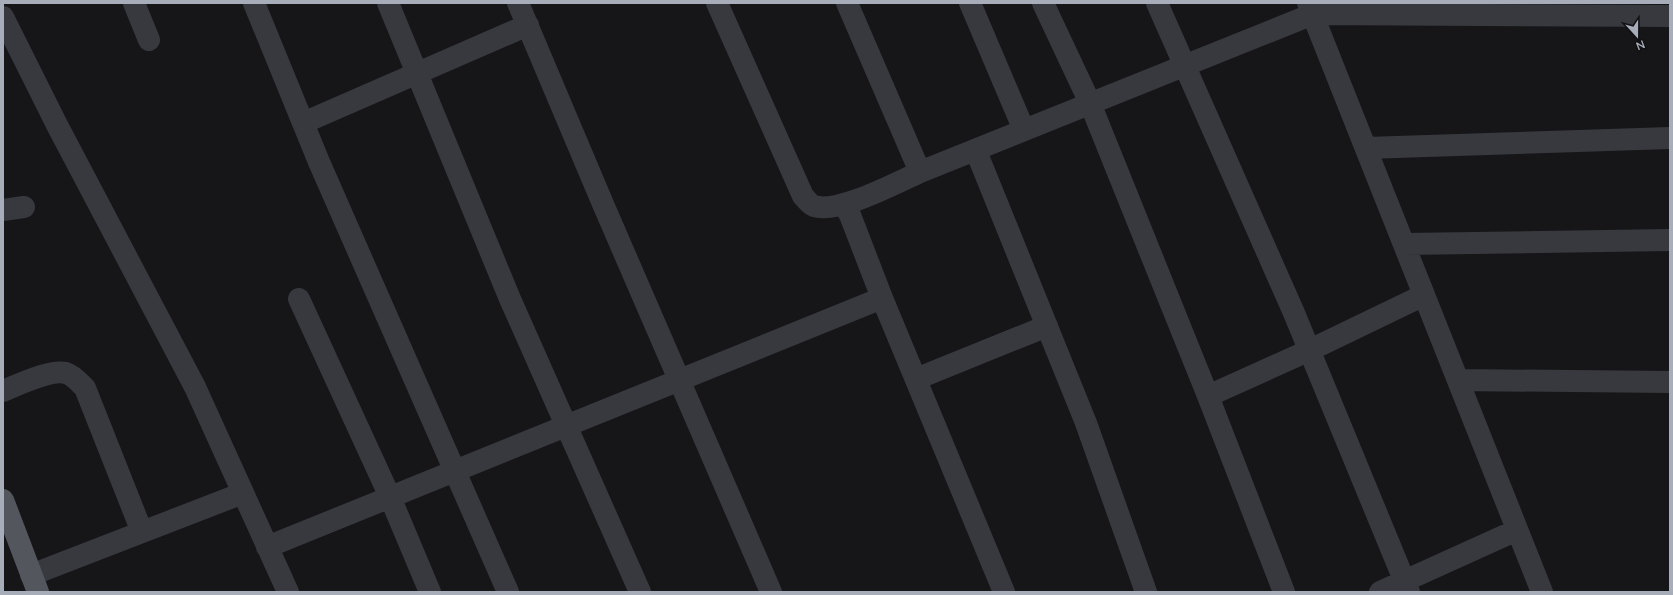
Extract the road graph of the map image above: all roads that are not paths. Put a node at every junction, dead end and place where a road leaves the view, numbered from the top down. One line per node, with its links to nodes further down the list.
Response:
1 (134, 3): 14 (street)
2 (254, 3): 19 (street)
3 (388, 3): 17 (street)
4 (518, 3): 13 (street)
5 (717, 3): 25 (street)
6 (847, 3): 24 (street)
7 (970, 3): 20 (street)
8 (1043, 3): 18 (street)
9 (1157, 3): 16 (street)
10 (1310, 8): 11 (street); 16 (street); 22 (street)
11 (1670, 16)
12 (3, 17): 15 (street)
13 (528, 25): 17 (street); 36 (street)
14 (149, 40)
15 (11, 53): 43 (street)
16 (1184, 65): 18 (street); 34 (street)
17 (416, 74): 19 (street); 41 (street)
18 (1090, 103): 20 (street); 40 (street)
19 (303, 123): 42 (street)
20 (1024, 130): 23 (street)
21 (1670, 138): 22 (street)
22 (1366, 148): 29 (street)
23 (976, 151): 24 (street); 33 (street)
24 (920, 172): 25 (street)
25 (844, 205): 31 (street)
26 (24, 207): 27 (street)
27 (3, 210)
28 (1670, 240): 29 (street)
29 (1404, 244): 30 (street)
30 (1424, 295): 34 (street); 37 (street)
31 (882, 298): 35 (street); 36 (street)
32 (299, 299): 44 (street)
33 (1047, 326): 35 (street); 57 (street)
34 (1310, 350): 40 (street); 50 (street)
35 (916, 379): 56 (street)
36 (679, 380): 41 (street); 55 (street)
37 (1458, 380): 38 (street); 46 (street)
38 (1670, 382)
39 (3, 391): 47 (street)
40 (1208, 396): 58 (street)
41 (567, 425): 42 (street); 54 (street)
42 (455, 470): 44 (street); 53 (street)
43 (243, 493): 47 (street); 48 (street)
44 (390, 497): 48 (street); 52 (street)
45 (3, 500): 49 (main road)
46 (1517, 530): 50 (street); 60 (street)
47 (142, 532): 49 (street)
48 (267, 546): 51 (street)
49 (35, 584)
50 (1407, 587): 59 (street)
51 (288, 592)
52 (430, 592)
53 (508, 592)
54 (640, 592)
55 (771, 592)
56 (1004, 592)
57 (1146, 592)
58 (1284, 592)
59 (1380, 592)
60 (1542, 592)

